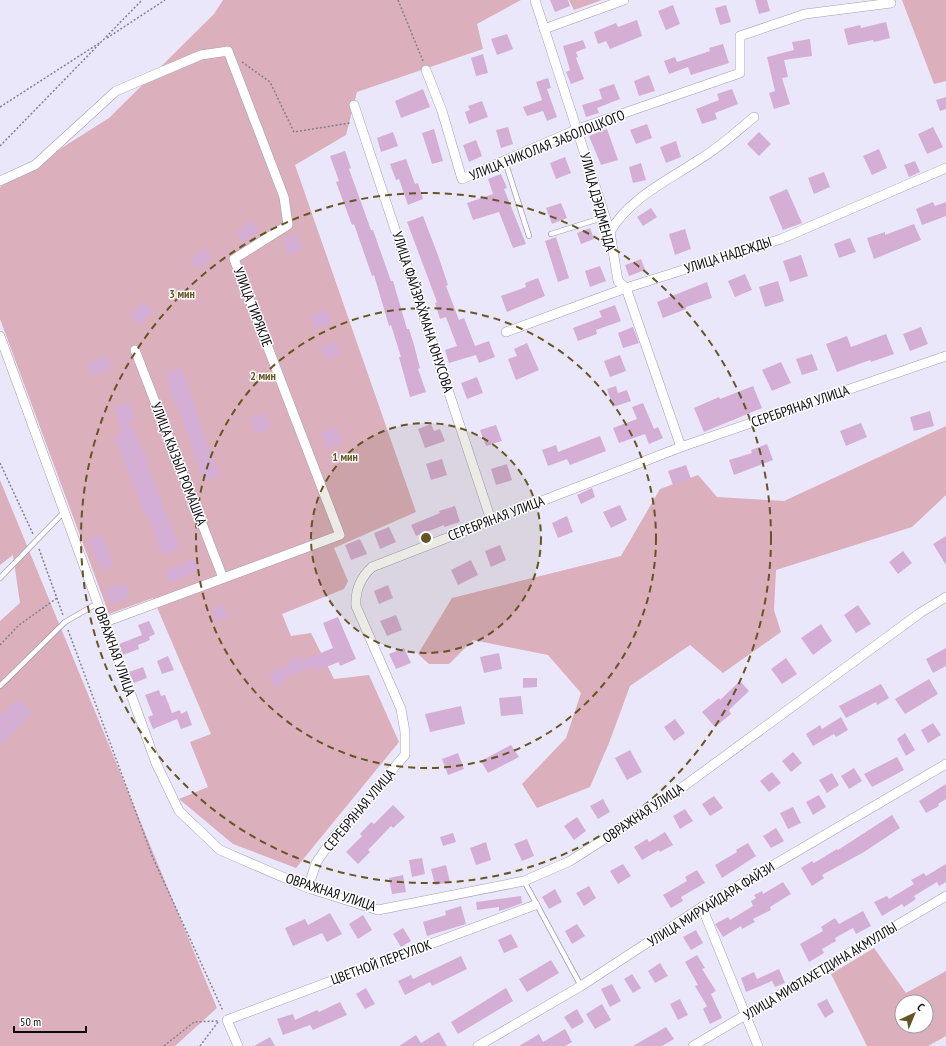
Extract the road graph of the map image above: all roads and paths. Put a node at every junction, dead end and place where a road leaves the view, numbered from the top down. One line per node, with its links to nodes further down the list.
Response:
1 (142, 0): 8 (path)
2 (165, 0): 8 (path)
3 (398, 0): 10 (path)
4 (535, 0): 7 (street, УЛИЦА ДЭРДМЕНДА)
5 (624, 0): 7 (street)
6 (891, 3): 15 (street, УЛИЦА НИКОЛАЯ ЗАБОЛОЦКОГО)
7 (544, 29): 15 (street, УЛИЦА ДЭРДМЕНДА)
8 (104, 40): 12 (path); 16 (path)
9 (228, 51): 14 (path); 19 (street); 35 (street, УЛИЦА ТИРЯКЛЕ)
10 (426, 70): 17 (street, УЛИЦА НИКОЛАЯ ЗАБОЛОЦКОГО)
11 (354, 105): 14 (street, УЛИЦА ФАЙЗРАХМАНА ЮНУСОВА)
12 (0, 107)
13 (754, 117): 21 (street)
14 (360, 122): 32 (street, УЛИЦА ФАЙЗРАХМАНА ЮНУСОВА)
15 (578, 129): 17 (street, УЛИЦА НИКОЛАЯ ЗАБОЛОЦКОГО); 20 (street, УЛИЦА ДЭРДМЕНДА)
16 (0, 146)
17 (505, 162): 23 (lane)
18 (946, 168): 24 (street, УЛИЦА НАДЕЖДЫ)
19 (0, 181)
20 (605, 216): 21 (street, УЛИЦА ДЭРДМЕНДА); 22 (lane)
21 (610, 232): 24 (street, УЛИЦА ДЭРДМЕНДА)
22 (551, 234)
23 (529, 236)
24 (626, 288): 25 (street, УЛИЦА НАДЕЖДЫ); 29 (street, УЛИЦА ДЭРДМЕНДА)
25 (506, 332)
26 (0, 336): 31 (street, ОВРАЖНАЯ УЛИЦА)
27 (135, 350): 35 (street, УЛИЦА КЫЗЫЛ РОМАШКА)
28 (946, 356): 29 (street, СЕРЕБРЯНАЯ УЛИЦА)
29 (681, 447): 32 (street, СЕРЕБРЯНАЯ УЛИЦА)
30 (0, 463): 33 (path)
31 (64, 512): 33 (lane); 38 (street, ОВРАЖНАЯ УЛИЦА)
32 (491, 520): 45 (street, СЕРЕБРЯНАЯ УЛИЦА)
33 (36, 541): 34 (lane); 37 (path)
34 (0, 578)
35 (223, 578): 40 (street)
36 (946, 597): 44 (street, ОВРАЖНАЯ УЛИЦА)
37 (57, 598): 39 (path); 41 (path)
38 (98, 603): 39 (lane); 40 (street, ОВРАЖНАЯ УЛИЦА)
39 (65, 622): 42 (lane); 51 (path)
40 (105, 622): 45 (street, ОВРАЖНАЯ УЛИЦА)
41 (0, 645)
42 (0, 686)
43 (946, 764): 48 (street, УЛИЦА МИРХАЙДАРА ФАЙЗИ)
44 (524, 881): 45 (street, ОВРАЖНАЯ УЛИЦА); 47 (lane)
45 (308, 888)
46 (946, 896): 50 (street, УЛИЦА МИФТАХЕТДИНА АКМУЛЛЫ)
47 (535, 905): 49 (lane); 51 (street, ЦВЕТНОЙ ПЕРЕУЛОК)
48 (702, 907): 49 (street, УЛИЦА МИРХАЙДАРА ФАЙЗИ); 50 (street)
49 (581, 986): 55 (street, УЛИЦА МИРХАЙДАРА ФАЙЗИ)
50 (745, 1015): 56 (street, УЛИЦА МИФТАХЕТДИНА АКМУЛЛЫ); 57 (street)
51 (227, 1020): 54 (street)
52 (164, 1046): 53 (path)
53 (200, 1046)
54 (238, 1046)
55 (478, 1046)
56 (693, 1046)
57 (758, 1046)

